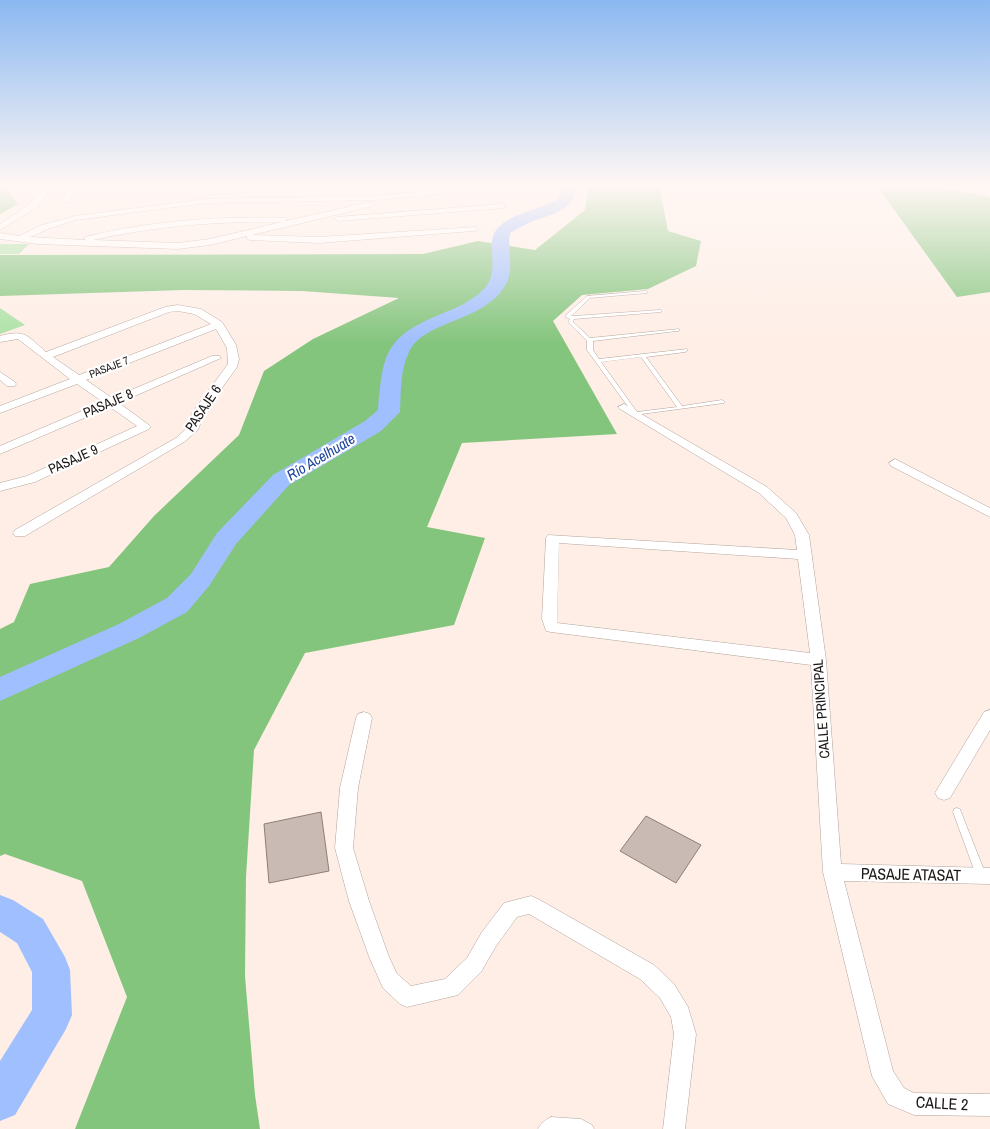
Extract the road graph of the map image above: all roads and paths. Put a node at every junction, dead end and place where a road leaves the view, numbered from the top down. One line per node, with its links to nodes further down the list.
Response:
1 (11, 238): 7 (street)
2 (23, 238): 7 (street)
3 (93, 238): 8 (street)
4 (225, 238): 8 (street)
5 (270, 238): 6 (street)
6 (351, 238)
7 (20, 239): 8 (street)
8 (81, 243)
9 (645, 292): 11 (lane)
10 (659, 312): 11 (lane)
11 (573, 318): 15 (lane)
12 (219, 324): 18 (street); 22 (street, PASAJE 7); 33 (street, PASAJE 6)
13 (677, 330): 15 (lane)
14 (0, 338): 18 (street)
15 (588, 340): 20 (lane)
16 (685, 350): 17 (lane)
17 (642, 355): 20 (lane); 26 (lane)
18 (45, 356): 22 (street)
19 (216, 358): 24 (street, PASAJE 8)
20 (598, 361): 28 (lane)
21 (0, 375): 23 (street)
22 (77, 380): 24 (street); 27 (street, PASAJE 7)
23 (11, 384)
24 (108, 402): 29 (street, PASAJE 8); 31 (street, PASAJE 9)
25 (722, 402): 26 (lane)
26 (681, 408): 28 (lane)
27 (0, 410)
28 (630, 410): 34 (street, CALLE PRINCIPAL)
29 (0, 450)
30 (895, 463): 32 (street)
31 (0, 487)
32 (990, 513)
33 (20, 533)
34 (805, 555): 35 (street, CALLE PRINCIPAL); 35 (street)
35 (818, 660): 40 (street, CALLE PRINCIPAL)
36 (990, 716): 38 (street)
37 (364, 718): 46 (street)
38 (944, 793)
39 (957, 812): 41 (lane)
40 (832, 872): 41 (street, PASAJE ATASAT); 42 (street, CALLE PRINCIPAL)
41 (985, 876)
42 (896, 1096): 43 (street, CALLE 2)
43 (990, 1105)
44 (544, 1129): 45 (lane)
45 (588, 1129)
46 (674, 1129)

